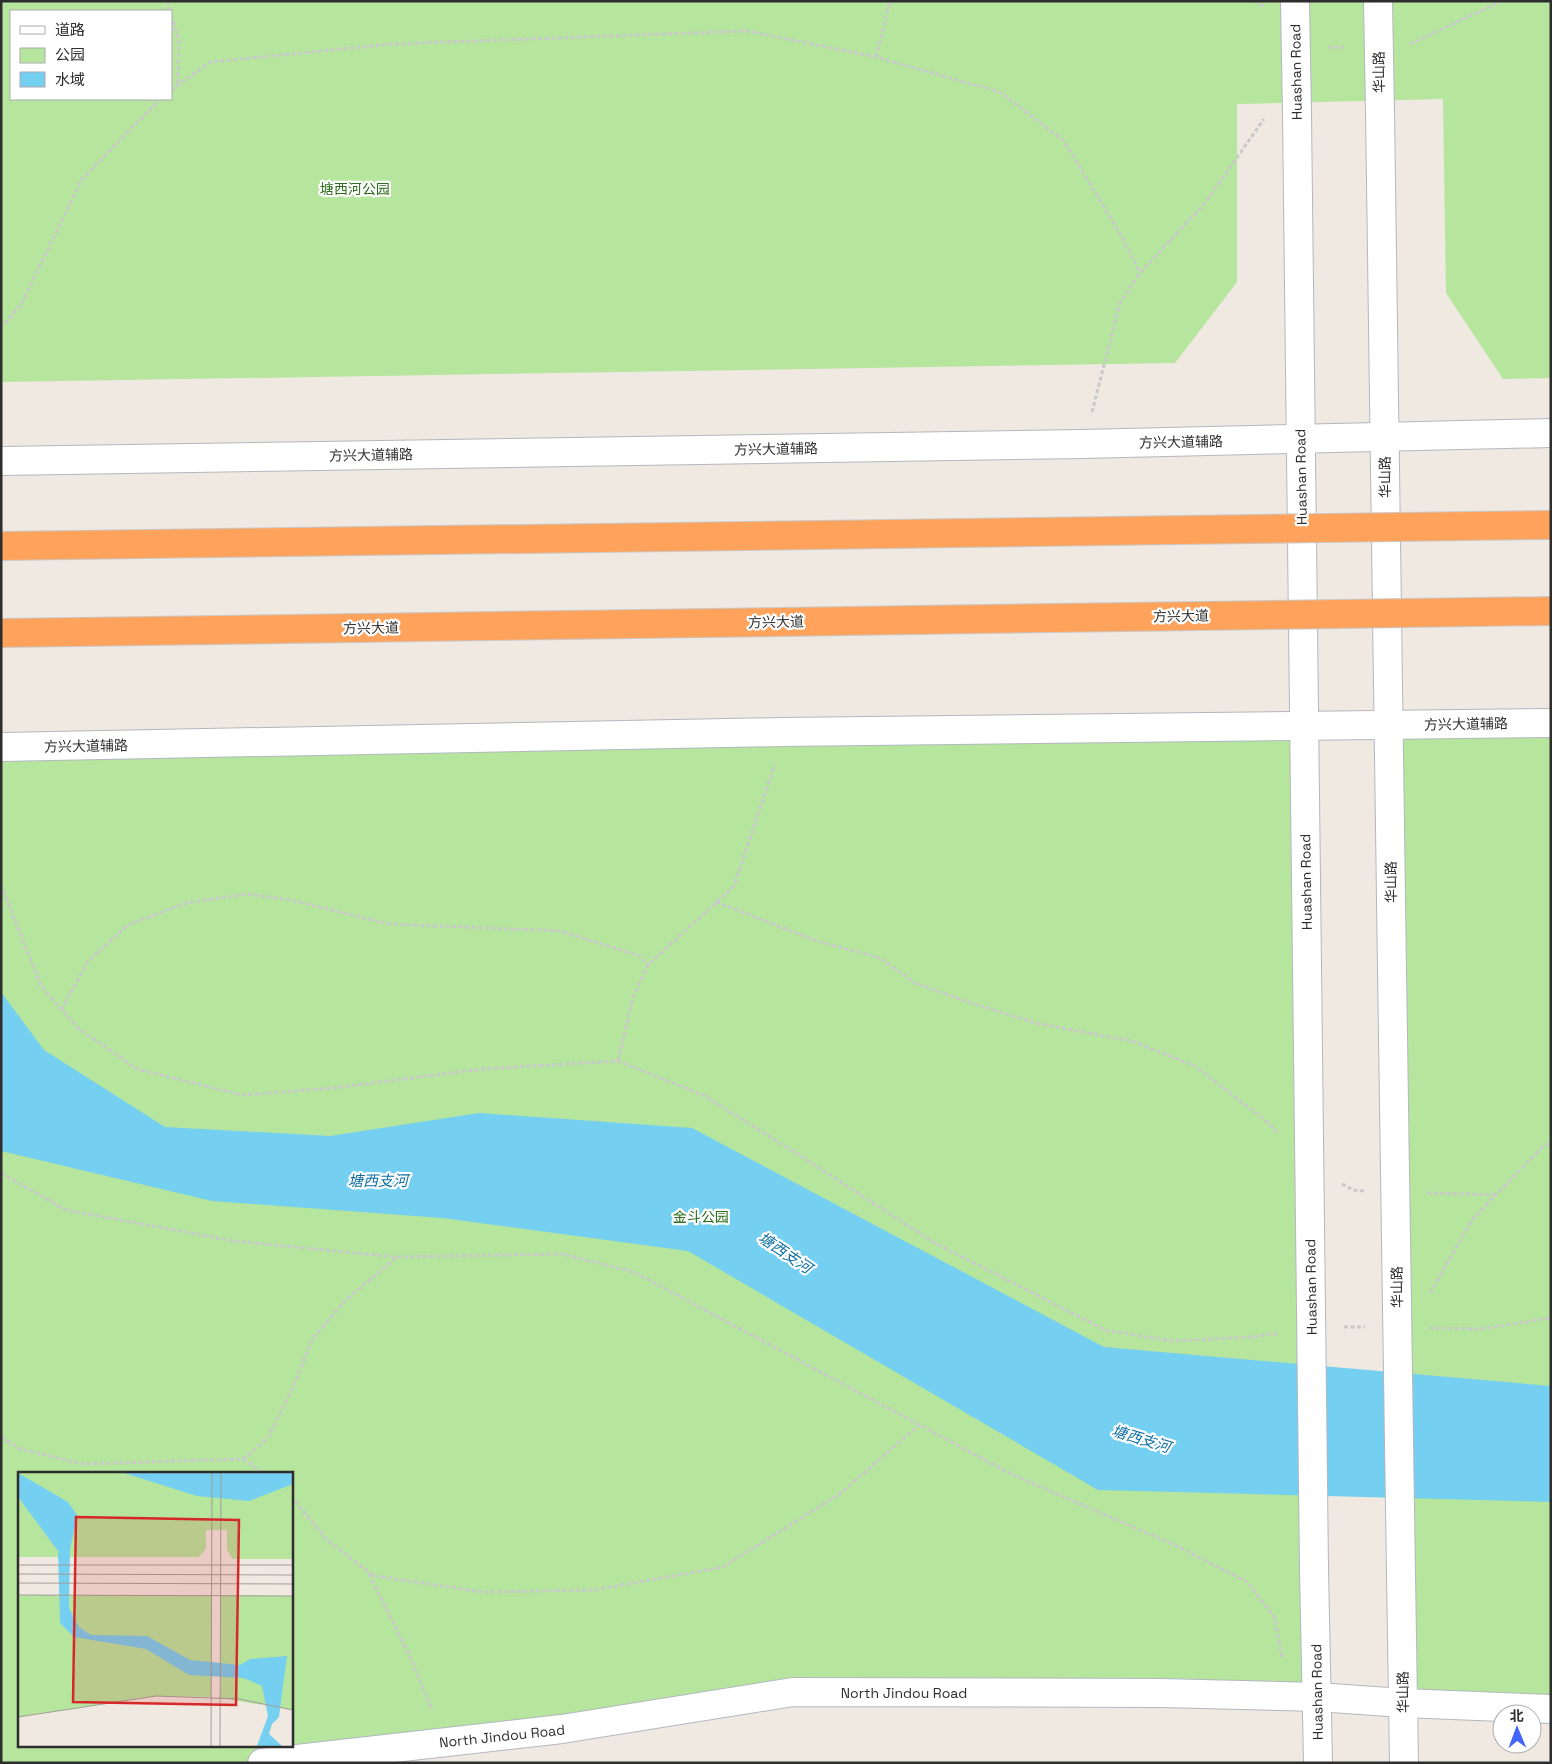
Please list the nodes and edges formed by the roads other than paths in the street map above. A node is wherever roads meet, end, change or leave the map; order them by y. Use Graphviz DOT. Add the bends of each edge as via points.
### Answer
graph roads {
  1 [pos="1294,1"];
  2 [pos="1378,1"];
  3 [pos="1551,433"];
  4 [pos="1384,437"];
  5 [pos="1300,439"];
  6 [pos="10,461"];
  7 [pos="1551,525"];
  8 [pos="1,546"];
  9 [pos="1551,611"];
  10 [pos="1,633"];
  11 [pos="1551,723"];
  12 [pos="1388,725"];
  13 [pos="1304,726"];
  14 [pos="8,747"];
  15 [pos="1317,1697"];
  16 [pos="1403,1703"];
  17 [pos="1551,1708"];
  18 [pos="262,1763"];
  19 [pos="1318,1763"];
  20 [pos="1404,1763"];
  1 -- 5 [label="street, Huashan Road, bridge"];
  2 -- 4 [label="street, 华山路, bridge"];
  3 -- 4 [label="street, 方兴大道辅路"];
  4 -- 5 [label="street, 方兴大道辅路"];
  4 -- 12 [label="street, 华山路"];
  5 -- 6 [label="street, 方兴大道辅路"];
  5 -- 13 [label="street, Huashan Road"];
  7 -- 8 [label="highway, bridge"];
  9 -- 10 [label="highway, 方兴大道, bridge"];
  11 -- 12 [label="street, 方兴大道辅路"];
  12 -- 13 [label="street, 方兴大道辅路"];
  12 -- 16 [label="street, 华山路, bridge"];
  13 -- 14 [label="street, 方兴大道辅路"];
  13 -- 15 [label="street, Huashan Road, bridge"];
  15 -- 16 [label="street, North Jindou Road"];
  15 -- 18 [label="street, North Jindou Road" via="1161,1693 793,1692 562,1730"];
  15 -- 19 [label="street, Huashan Road"];
  16 -- 17 [label="street, North Jindou Road"];
  16 -- 20 [label="street, 华山路"];
}
